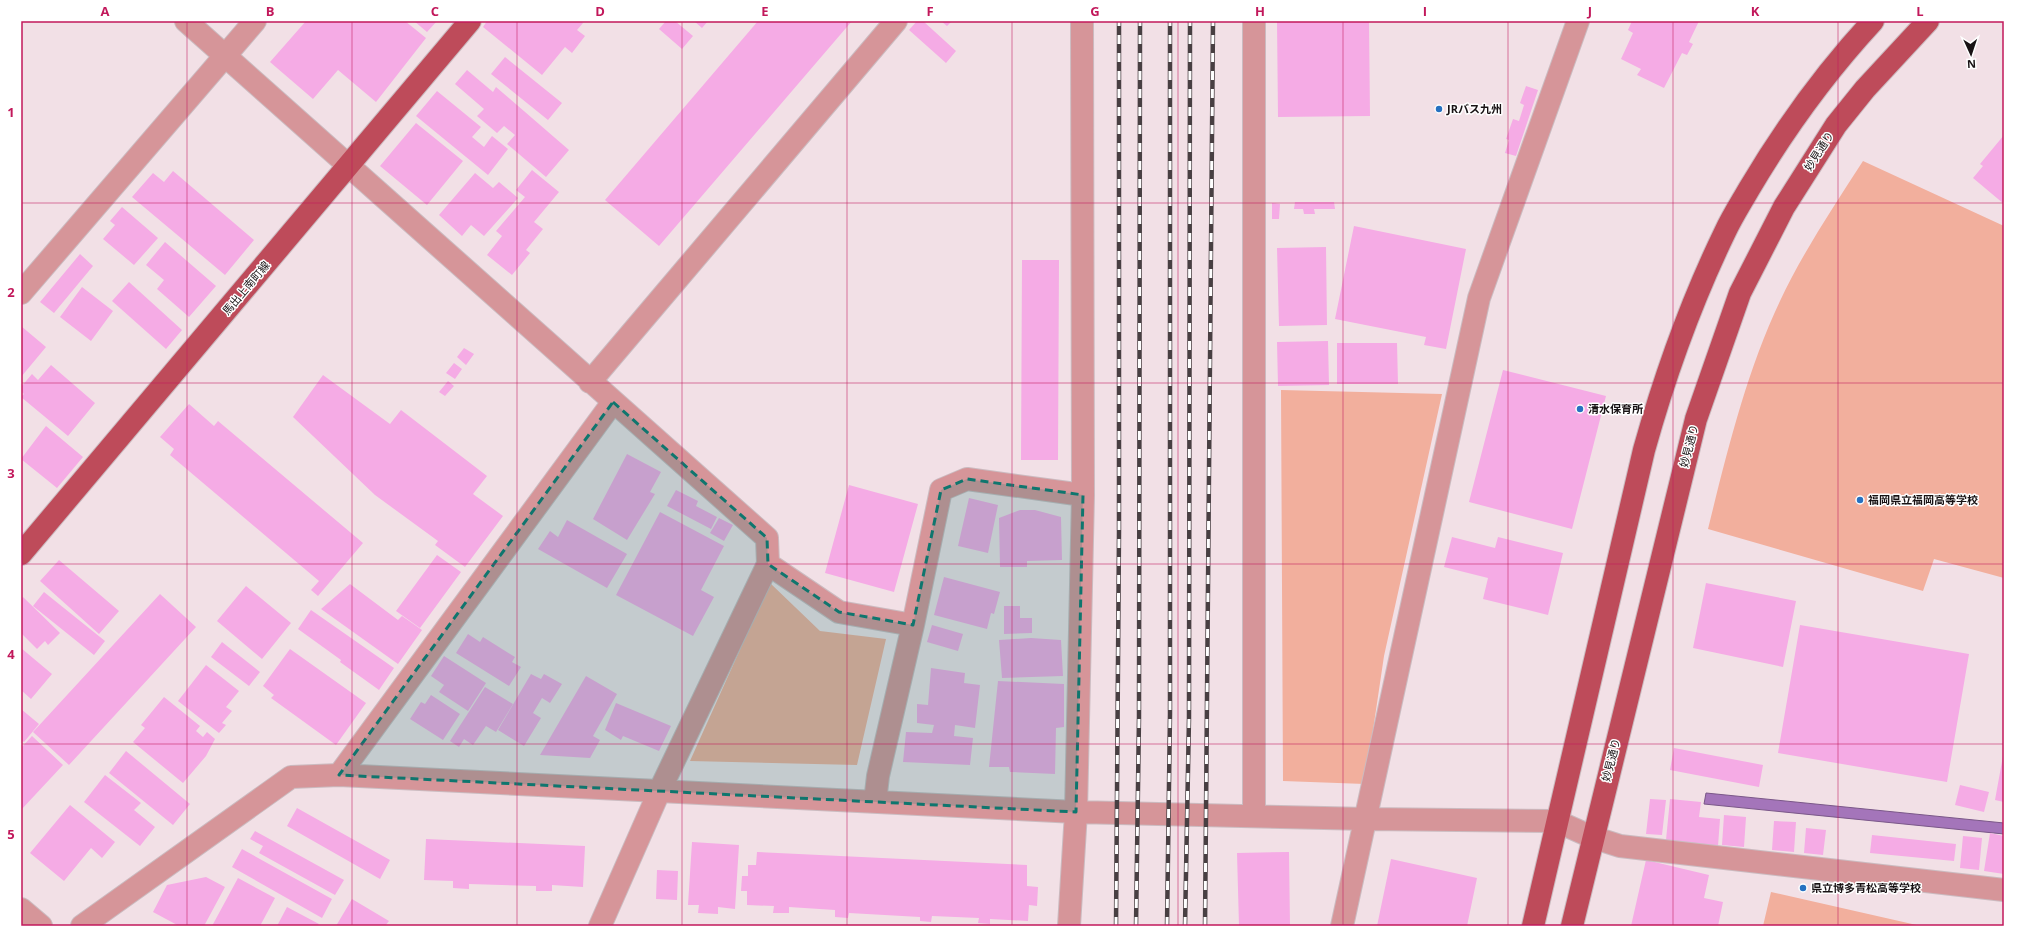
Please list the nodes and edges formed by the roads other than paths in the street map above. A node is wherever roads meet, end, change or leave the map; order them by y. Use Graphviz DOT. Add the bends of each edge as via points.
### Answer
graph roads {
  1 [pos="186,21"];
  2 [pos="255,21"];
  3 [pos="470,21"];
  4 [pos="896,21"];
  5 [pos="1082,21"];
  6 [pos="1254,21"];
  7 [pos="1578,21"];
  8 [pos="1872,21"];
  9 [pos="1928,21"];
  10 [pos="225,56"];
  11 [pos="348,166"];
  12 [pos="21,293"];
  13 [pos="590,382"];
  14 [pos="612,402"];
  15 [pos="1083,495"];
  16 [pos="21,554"];
  17 [pos="768,564"];
  18 [pos="913,625"];
  19 [pos="340,775"];
  20 [pos="659,792"];
  21 [pos="875,802"];
  22 [pos="1076,812"];
  23 [pos="1254,815"];
  24 [pos="1367,819"];
  25 [pos="1556,821"];
  26 [pos="1592,837"];
  27 [pos="2004,890"];
  28 [pos="21,909"];
  29 [pos="41,926"];
  30 [pos="82,926"];
  31 [pos="600,926"];
  32 [pos="1068,926"];
  33 [pos="1342,926"];
  34 [pos="1533,926"];
  35 [pos="1572,926"];
  1 -- 10 [label="street"];
  2 -- 10 [label="street"];
  3 -- 11 [label="main road, 馬出上南町線"];
  4 -- 13 [label="street"];
  5 -- 15 [label="street"];
  6 -- 23 [label="street"];
  7 -- 24 [label="street" via="1479,298"];
  8 -- 25 [label="main road" via="1824,78 1771,152 1726,230 1688,319 1644,450"];
  9 -- 26 [label="main road, 妙見通り" via="1865,89 1836,125 1784,207 1740,293 1694,426"];
  10 -- 11 [label="street"];
  10 -- 12 [label="street"];
  11 -- 13 [label="street"];
  11 -- 16 [label="main road, 馬出上南町線"];
  13 -- 14 [label="street"];
  14 -- 17 [label="street" via="767,538"];
  14 -- 19 [label="street"];
  15 -- 18 [label="street" via="966,479 941,490"];
  15 -- 22 [label="street"];
  17 -- 18 [label="street" via="839,612"];
  17 -- 20 [label="street"];
  18 -- 21 [label="street" via="878,776"];
  19 -- 20 [label="street"];
  19 -- 30 [label="street" via="291,777"];
  20 -- 21 [label="street"];
  20 -- 31 [label="street"];
  21 -- 22 [label="street"];
  22 -- 23 [label="street"];
  22 -- 32 [label="street"];
  23 -- 24 [label="street"];
  24 -- 25 [label="street"];
  24 -- 33 [label="street"];
  25 -- 26 [label="street"];
  25 -- 34 [label="main road"];
  26 -- 27 [label="street" via="1620,846"];
  26 -- 35 [label="main road, 妙見通り"];
  28 -- 29 [label="street"];
}
